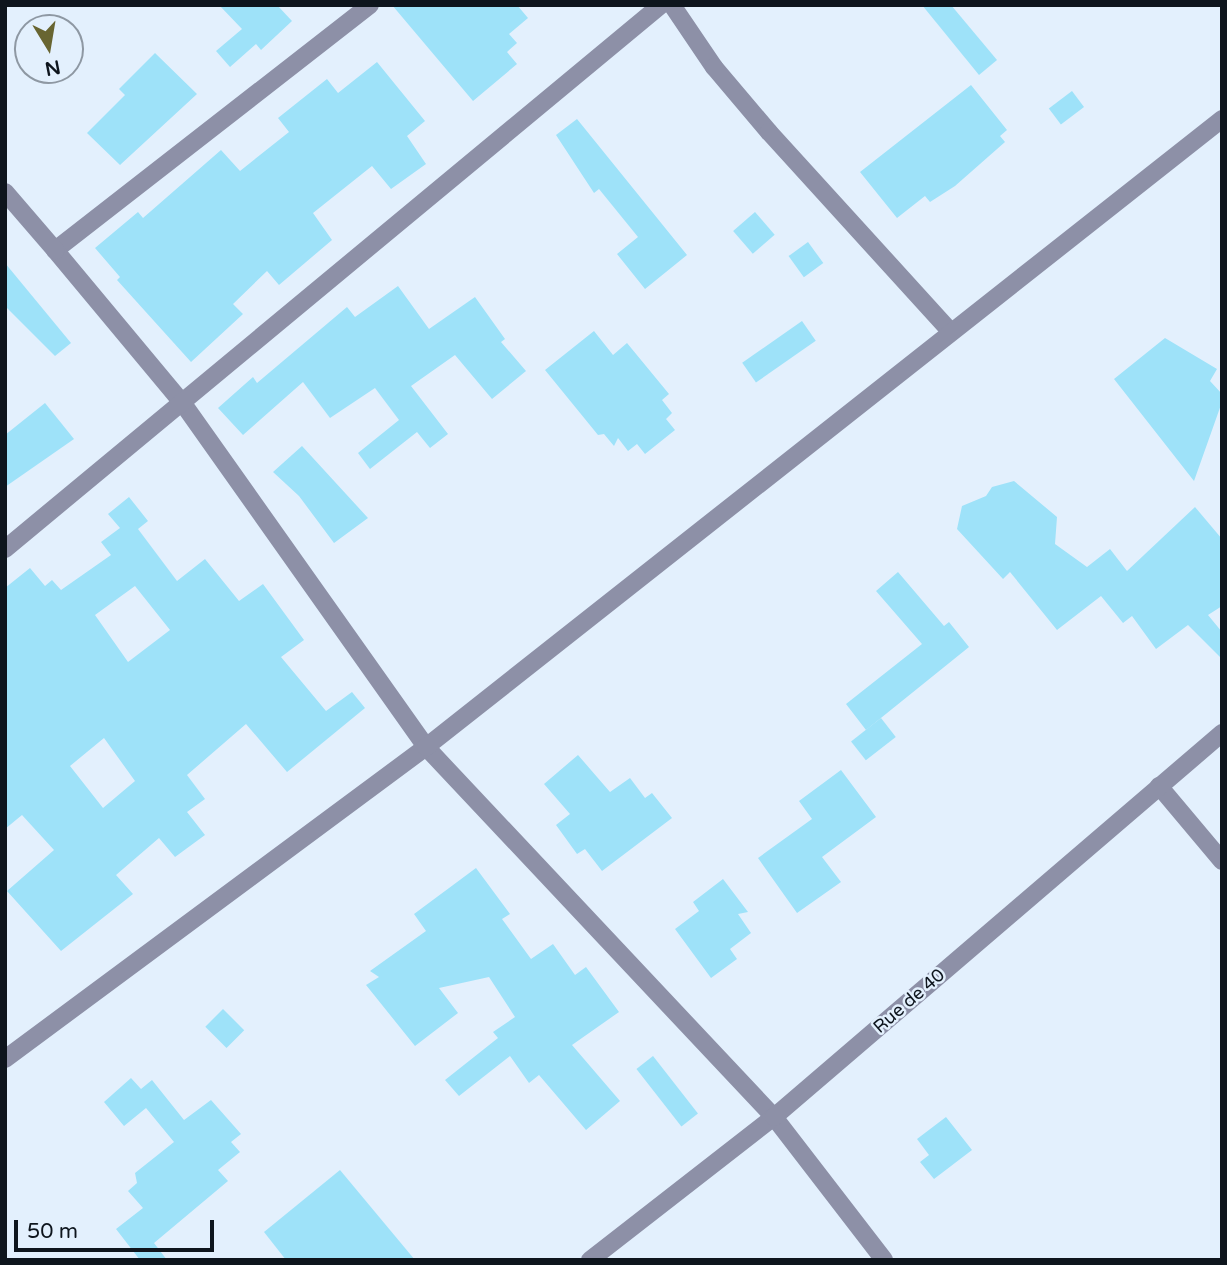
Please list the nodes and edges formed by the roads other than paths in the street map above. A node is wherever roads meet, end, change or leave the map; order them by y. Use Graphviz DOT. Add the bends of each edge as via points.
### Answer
graph roads {
  1 [pos="370,5"];
  2 [pos="661,5"];
  3 [pos="672,5"];
  4 [pos="1222,119"];
  5 [pos="5,192"];
  6 [pos="55,250"];
  7 [pos="951,332"];
  8 [pos="184,405"];
  9 [pos="5,549"];
  10 [pos="1222,733"];
  11 [pos="426,747"];
  12 [pos="1159,786"];
  13 [pos="1222,861"];
  14 [pos="5,1059"];
  15 [pos="774,1118"];
  16 [pos="590,1260"];
  17 [pos="884,1260"];
  1 -- 6 [label="street"];
  2 -- 8 [label="street"];
  3 -- 7 [label="street" via="714,67 769,132"];
  4 -- 7 [label="street"];
  5 -- 6 [label="street"];
  6 -- 8 [label="street"];
  7 -- 11 [label="street"];
  8 -- 9 [label="street"];
  8 -- 11 [label="street"];
  10 -- 12 [label="street, Rue de 40"];
  11 -- 14 [label="street"];
  11 -- 15 [label="street"];
  12 -- 13 [label="street"];
  12 -- 15 [label="street, Rue de 40"];
  15 -- 16 [label="street, Rue de 40"];
  15 -- 17 [label="street"];
}
